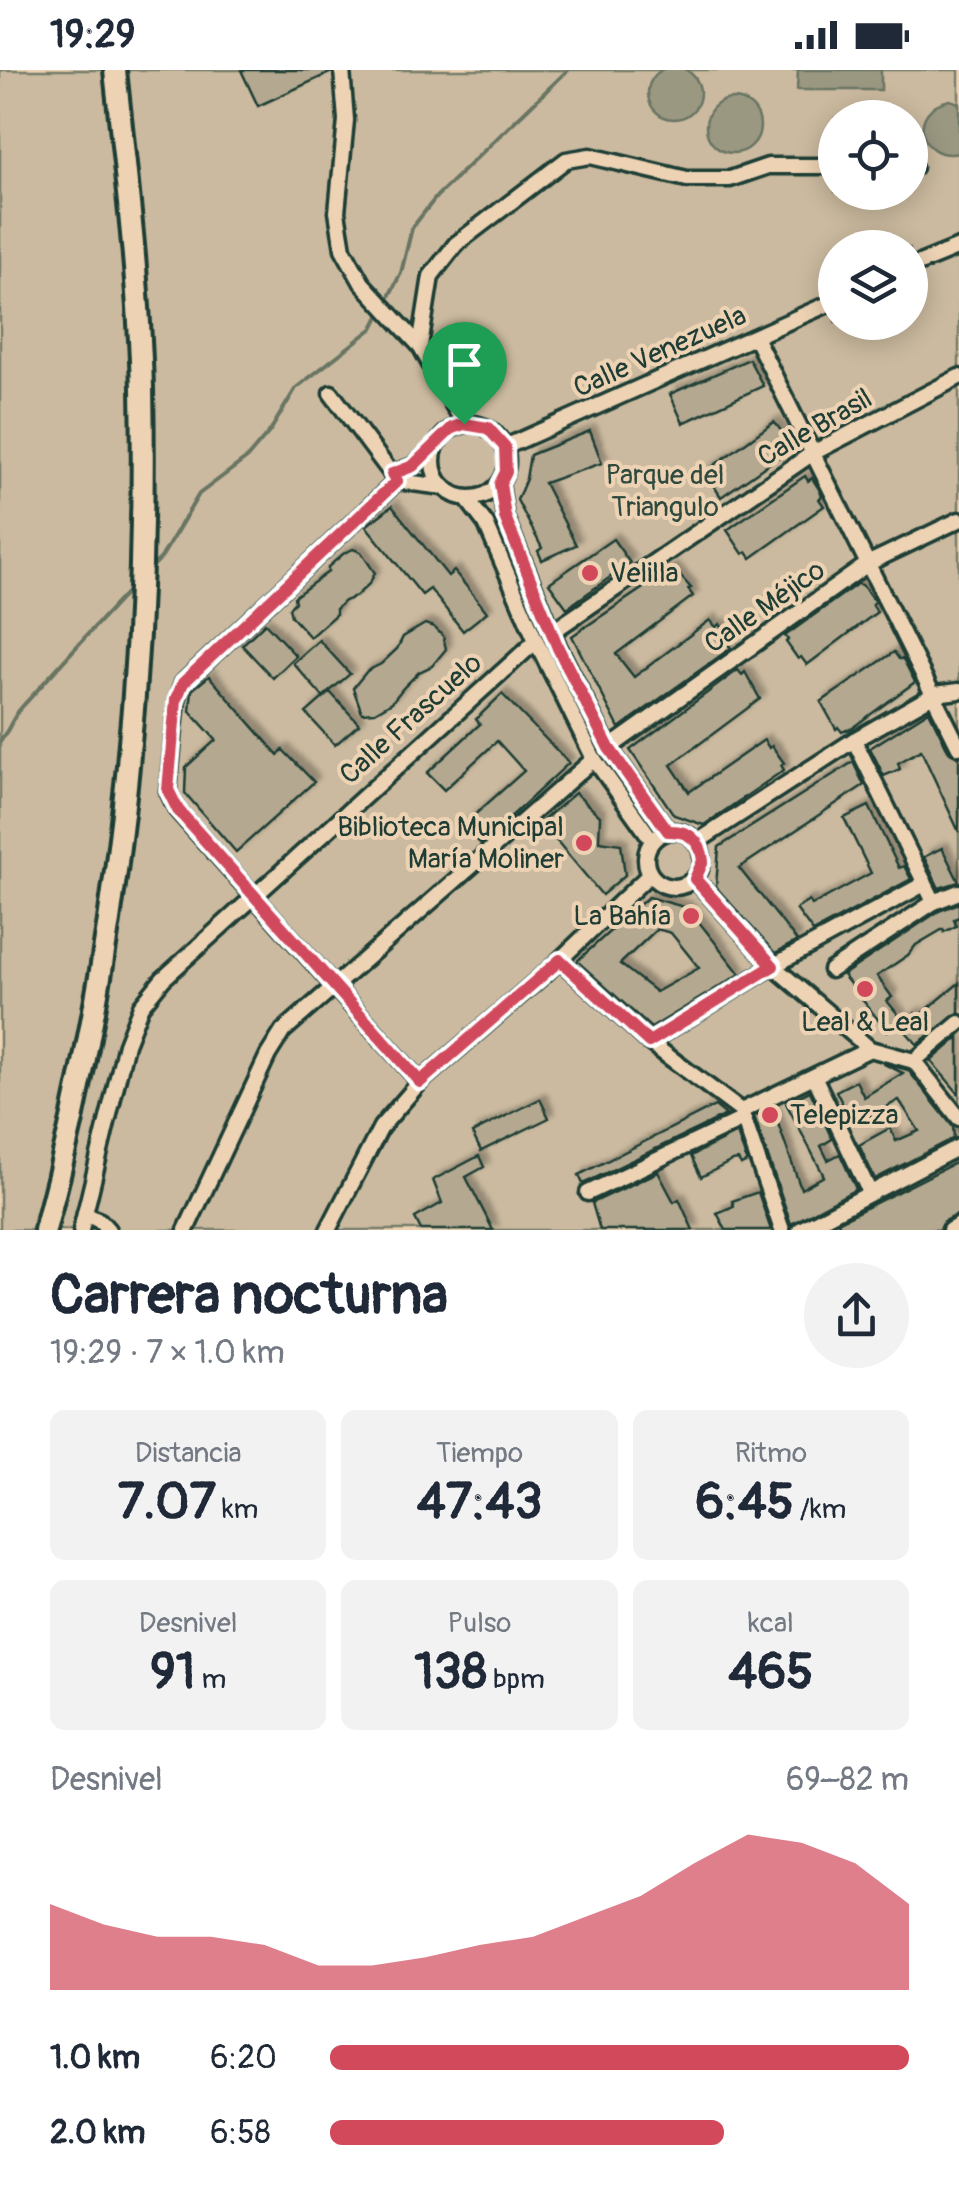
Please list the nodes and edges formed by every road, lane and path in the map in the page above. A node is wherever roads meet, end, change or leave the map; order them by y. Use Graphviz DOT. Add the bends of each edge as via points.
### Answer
graph roads {
  1 [pos="113,70"];
  2 [pos="342,70"];
  3 [pos="818,166"];
  4 [pos="959,246"];
  5 [pos="928,259"];
  6 [pos="818,309"];
  7 [pos="756,338"];
  8 [pos="415,340"];
  9 [pos="959,378"];
  10 [pos="331,393"];
  11 [pos="464,424"];
  12 [pos="436,446"];
  13 [pos="505,447"];
  14 [pos="813,452"];
  15 [pos="394,477"];
  16 [pos="500,484"];
  17 [pos="444,488"];
  18 [pos="466,498"];
  19 [pos="959,520"];
  20 [pos="870,563"];
  21 [pos="552,632"];
  22 [pos="536,641"];
  23 [pos="959,691"];
  24 [pos="935,694"];
  25 [pos="854,740"];
  26 [pos="959,747"];
  27 [pos="609,748"];
  28 [pos="594,759"];
  29 [pos="668,831"];
  30 [pos="652,840"];
  31 [pos="697,842"];
  32 [pos="650,874"];
  33 [pos="695,879"];
  34 [pos="924,884"];
  35 [pos="959,892"];
  36 [pos="255,895"];
  37 [pos="934,902"];
  38 [pos="560,960"];
  39 [pos="773,966"];
  40 [pos="831,970"];
  41 [pos="336,986"];
  42 [pos="959,1022"];
  43 [pos="649,1042"];
  44 [pos="870,1048"];
  45 [pos="914,1061"];
  46 [pos="815,1078"];
  47 [pos="420,1082"];
  48 [pos="742,1115"];
  49 [pos="959,1118"];
  50 [pos="959,1147"];
  51 [pos="588,1193"];
  52 [pos="870,1193"];
  53 [pos="86,1214"];
  54 [pos="829,1214"];
  55 [pos="959,1225"];
  56 [pos="45,1230"];
  57 [pos="81,1230"];
  58 [pos="108,1230"];
  59 [pos="186,1230"];
  60 [pos="328,1230"];
  61 [pos="782,1230"];
  62 [pos="800,1230"];
  63 [pos="836,1230"];
  64 [pos="950,1230"];
  1 -- 56 [label="main road" via="142,386 138,618 102,971"];
  2 -- 8 [label="street" via="346,120 337,212 343,249 362,283"];
  3 -- 8 [label="street" via="687,179 590,156 566,160 456,244 430,276"];
  4 -- 5 [label="street"];
  6 -- 7 [label="street, Calle Venezuela"];
  7 -- 13 [label="street, Calle Venezuela"];
  7 -- 14 [label="street"];
  8 -- 11 [label="street"];
  9 -- 14 [label="street, Calle Brasil"];
  10 -- 15 [label="street"];
  11 -- 12 [label="street"];
  11 -- 13 [label="street" via="488,428"];
  12 -- 15 [label="street"];
  12 -- 17 [label="street" via="434,469"];
  13 -- 16 [label="street"];
  14 -- 20 [label="street"];
  14 -- 21 [label="street, Calle Brasil"];
  15 -- 17 [label="street"];
  15 -- 36 [label="street" via="183,683 176,700 168,790 178,810"];
  16 -- 18 [label="street"];
  16 -- 21 [label="street" via="505,517"];
  17 -- 18 [label="street"];
  18 -- 22 [label="street" via="486,524"];
  19 -- 20 [label="street, Calle Méjico"];
  20 -- 24 [label="street"];
  20 -- 27 [label="street, Calle Méjico"];
  21 -- 27 [label="street"];
  22 -- 28 [label="street"];
  22 -- 36 [label="street, Calle Frascuelo"];
  23 -- 24 [label="street"];
  24 -- 25 [label="street"];
  24 -- 26 [label="street"];
  25 -- 31 [label="street"];
  25 -- 34 [label="street"];
  27 -- 29 [label="street"];
  28 -- 30 [label="street"];
  28 -- 41 [label="street"];
  29 -- 30 [label="street"];
  29 -- 31 [label="street"];
  30 -- 32 [label="street"];
  31 -- 33 [label="street" via="703,861"];
  32 -- 33 [label="street" via="671,888"];
  32 -- 38 [label="street"];
  33 -- 39 [label="street"];
  34 -- 37 [label="street"];
  34 -- 39 [label="street"];
  35 -- 37 [label="street"];
  36 -- 41 [label="street"];
  36 -- 53 [label="street, Calle Frascuelo" via="141,1006"];
  37 -- 40 [label="street"];
  38 -- 43 [label="street"];
  38 -- 47 [label="street"];
  39 -- 43 [label="street"];
  39 -- 44 [label="street"];
  41 -- 47 [label="street"];
  41 -- 59 [label="street" via="268,1054"];
  42 -- 45 [label="street"];
  43 -- 48 [label="street"];
  44 -- 45 [label="street"];
  44 -- 46 [label="street"];
  45 -- 49 [label="street"];
  46 -- 48 [label="street"];
  46 -- 52 [label="street"];
  47 -- 60 [label="street" via="382,1127"];
  48 -- 51 [label="street"];
  48 -- 61 [label="street"];
  50 -- 52 [label="street"];
  52 -- 54 [label="street"];
  53 -- 57 [label="street, Calle Frascuelo"];
  53 -- 58 [label="street"];
  54 -- 62 [label="street"];
  54 -- 63 [label="street"];
  55 -- 64 [label="street"];
}
